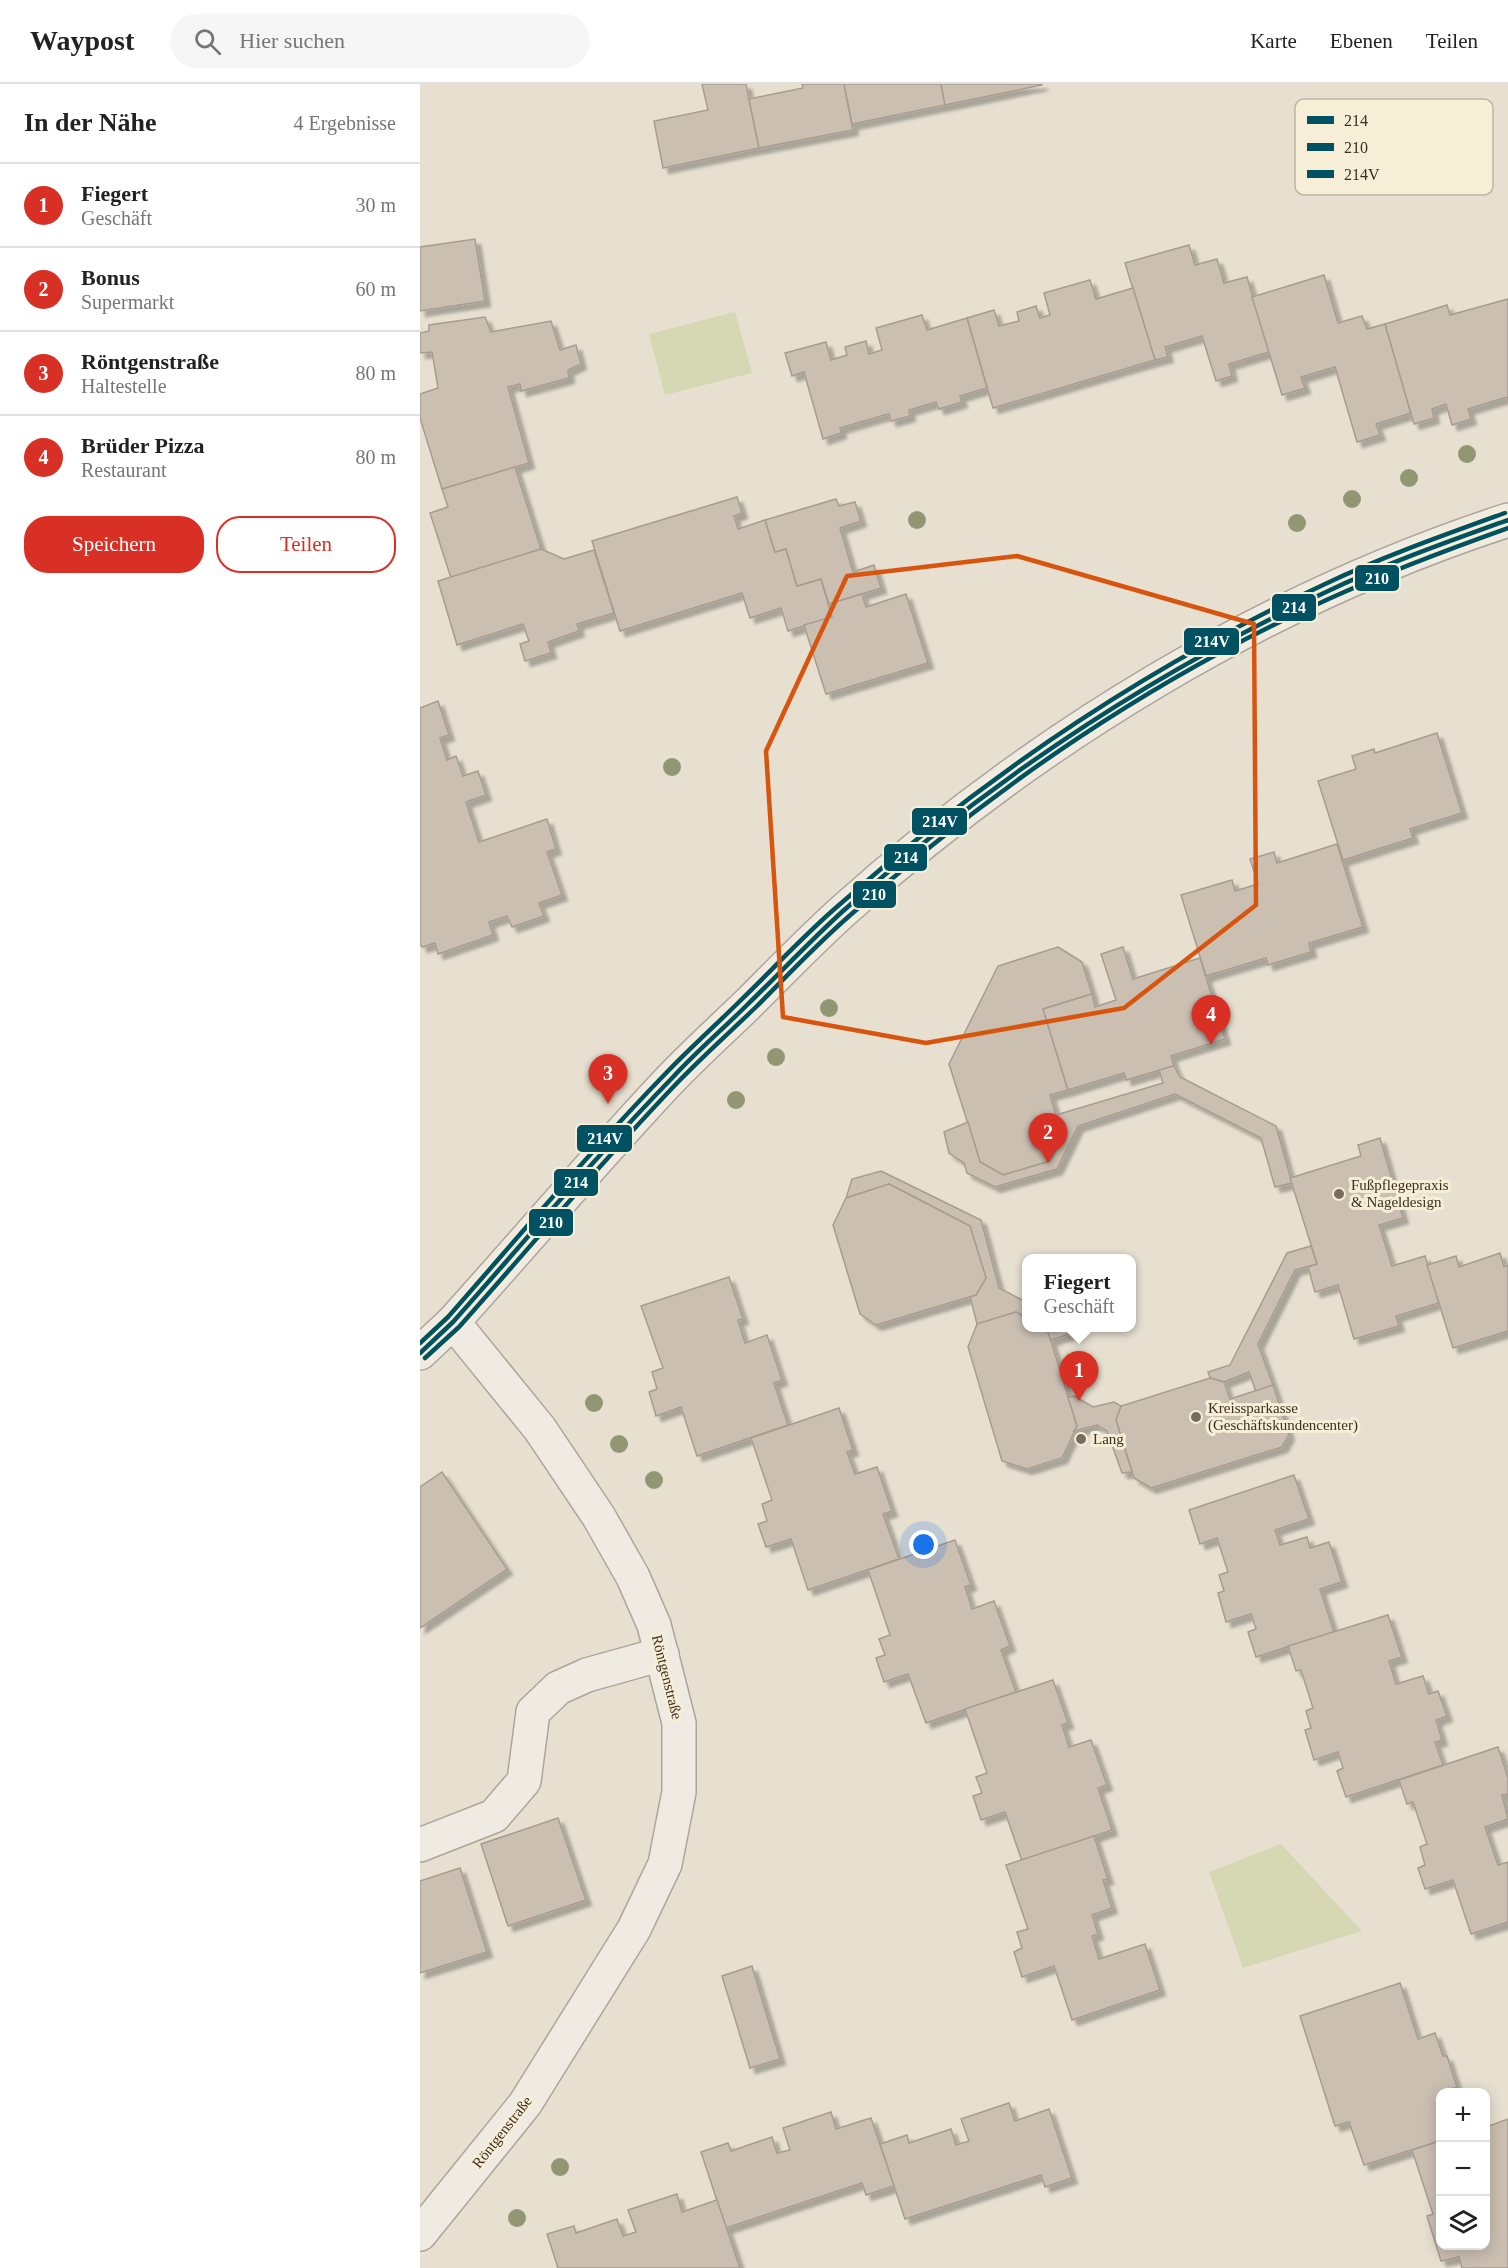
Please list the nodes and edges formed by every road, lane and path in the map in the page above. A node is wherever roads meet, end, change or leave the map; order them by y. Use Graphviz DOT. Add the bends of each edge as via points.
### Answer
graph roads {
  1 [pos="1508,520"];
  2 [pos="453,1322"];
  3 [pos="420,1353"];
  4 [pos="662,1654"];
  5 [pos="420,1845"];
  6 [pos="420,2235"];
  1 -- 2 [label="street" via="1381,567 1197,657 1109,710 987,794 846,909 666,1084"];
  2 -- 3 [label="street"];
  2 -- 4 [label="street, Röntgenstraße" via="540,1429 598,1517 633,1576"];
  4 -- 5 [label="street" via="587,1675 558,1688 533,1712 524,1781 494,1816"];
  4 -- 6 [label="street, Röntgenstraße" via="679,1723 679,1792 665,1864 634,1929 525,2104"];
}
